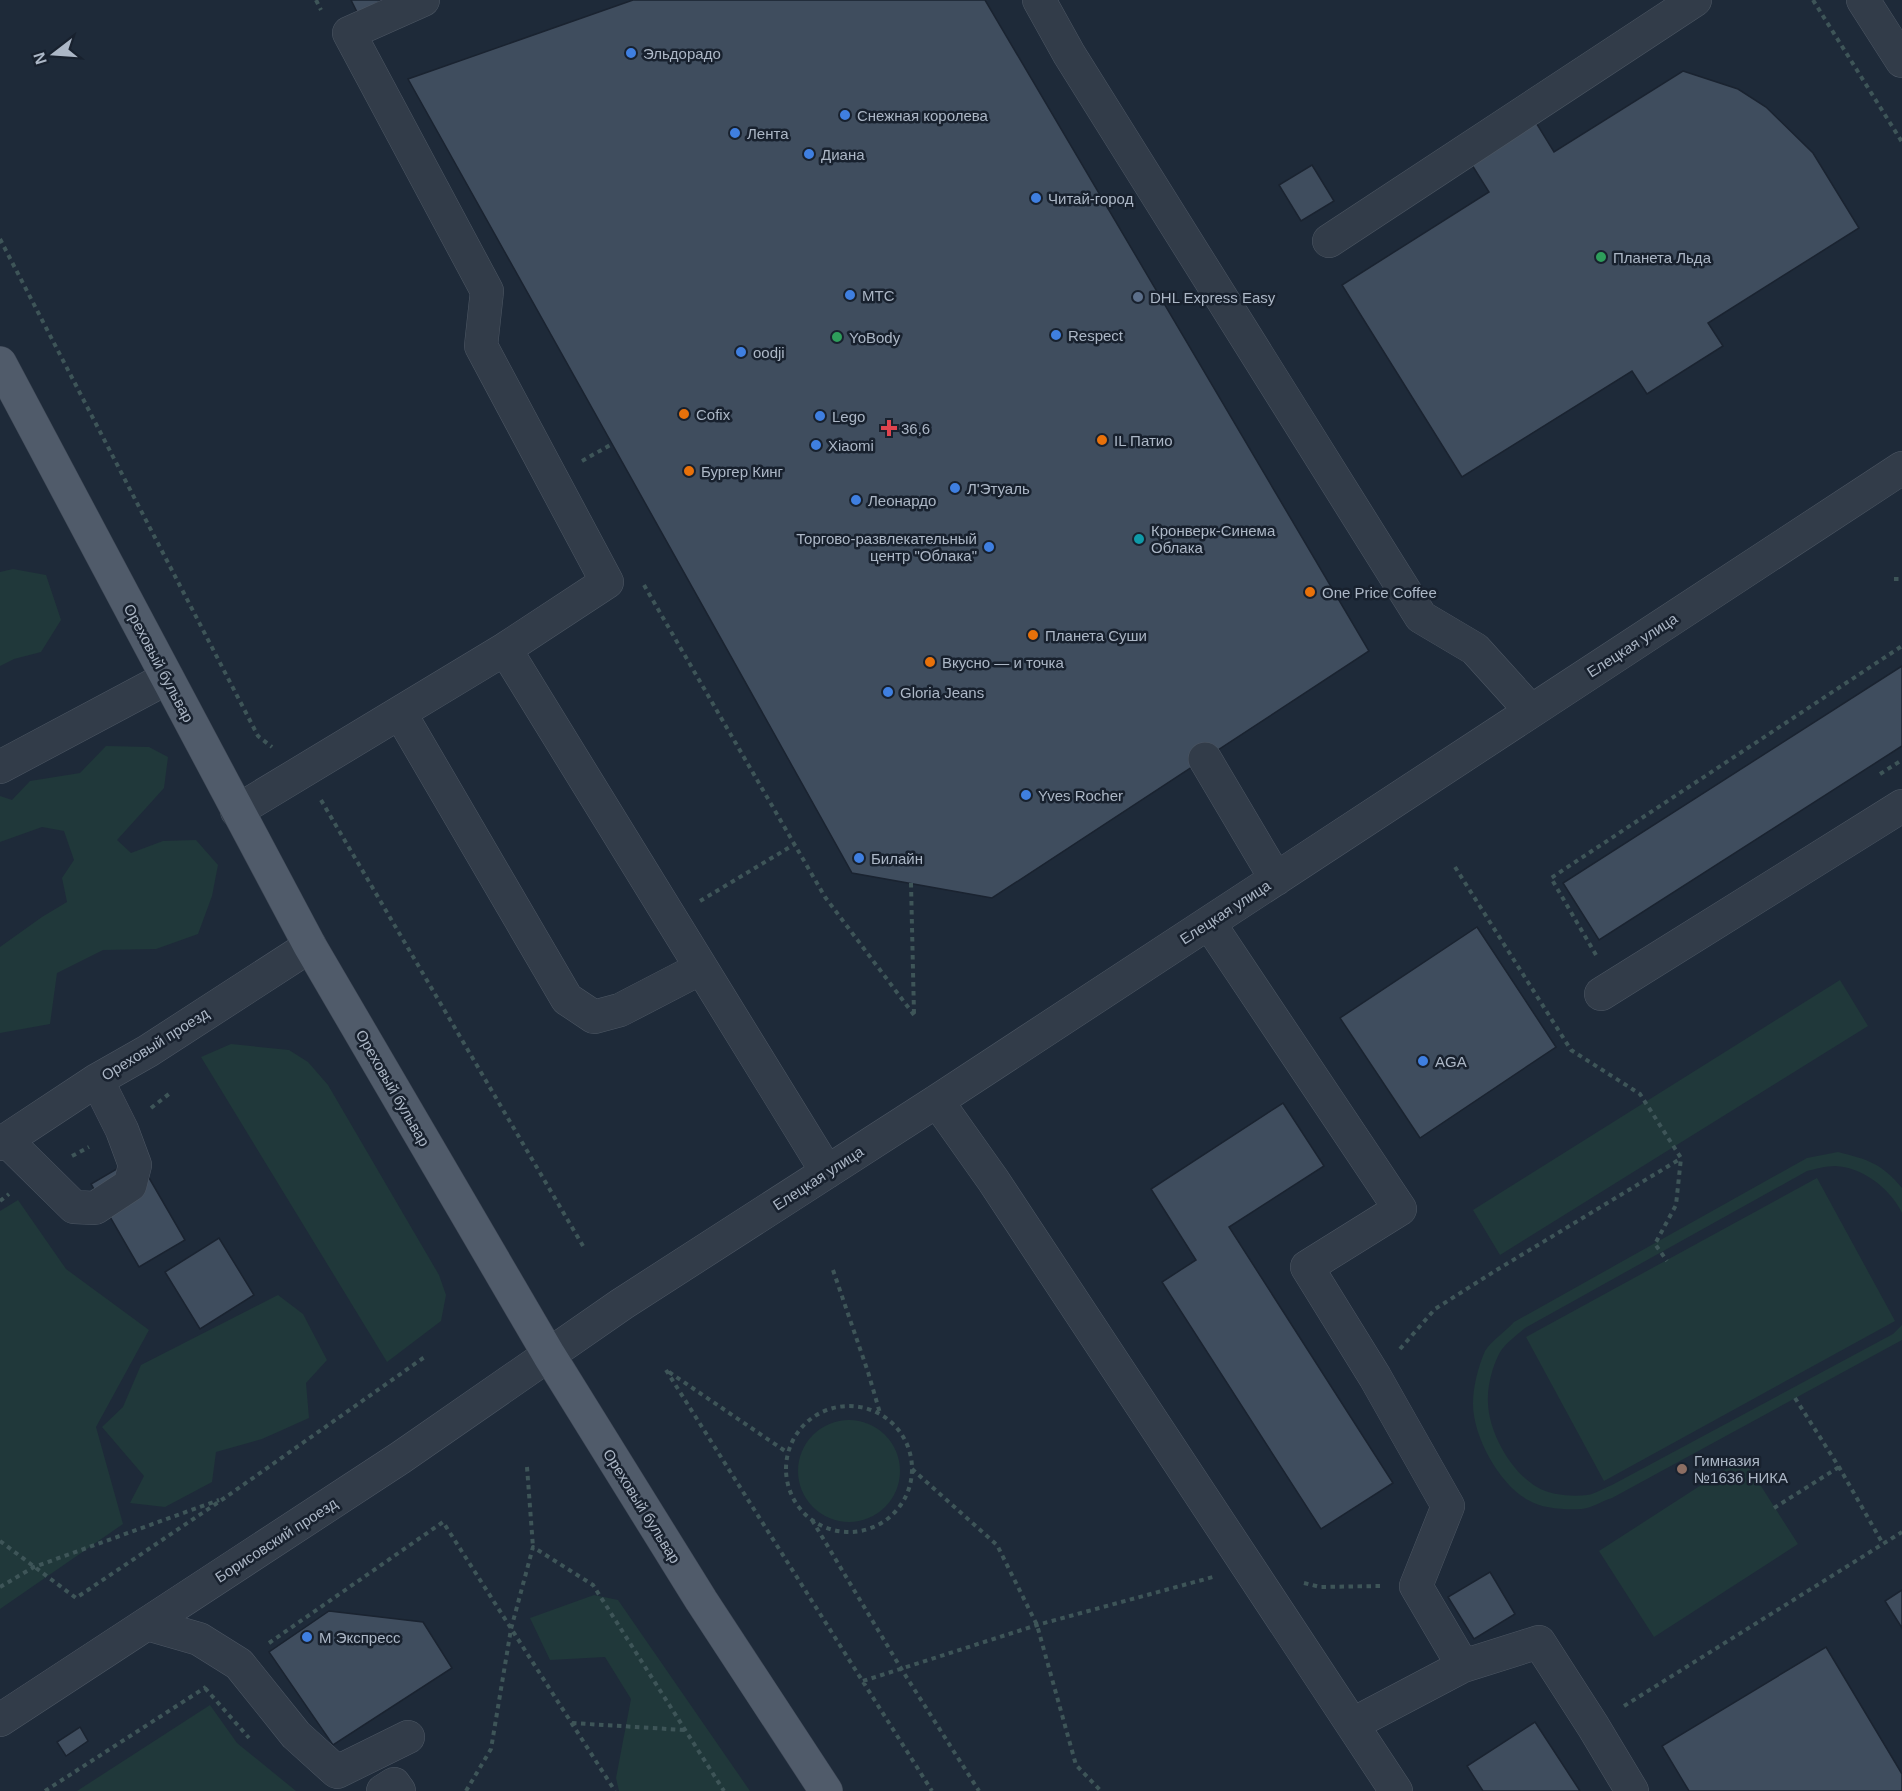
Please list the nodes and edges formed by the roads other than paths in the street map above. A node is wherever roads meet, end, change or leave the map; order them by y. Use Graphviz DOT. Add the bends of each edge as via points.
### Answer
graph roads {
  1 [pos="423,0"];
  2 [pos="1039,0"];
  3 [pos="1695,0"];
  4 [pos="1863,0"];
  5 [pos="1902,61"];
  6 [pos="1329,241"];
  7 [pos="0,363"];
  8 [pos="1902,468"];
  9 [pos="505,649"];
  10 [pos="167,678"];
  11 [pos="1531,711"];
  12 [pos="400,713"];
  13 [pos="1205,759"];
  14 [pos="0,767"];
  15 [pos="1902,806"];
  16 [pos="237,811"];
  17 [pos="1276,879"];
  18 [pos="1209,923"];
  19 [pos="310,946"];
  20 [pos="701,968"];
  21 [pos="1601,994"];
  22 [pos="97,1080"];
  23 [pos="938,1101"];
  24 [pos="3,1142"];
  25 [pos="827,1172"];
  26 [pos="549,1355"];
  27 [pos="147,1624"];
  28 [pos="1463,1666"];
  29 [pos="0,1720"];
  30 [pos="1353,1724"];
  31 [pos="408,1737"];
  32 [pos="383,1791"];
  33 [pos="399,1791"];
  34 [pos="826,1791"];
  35 [pos="1396,1791"];
  36 [pos="1632,1791"];
  1 -- 9 [label="street" via="350,33 487,291 481,346 607,582"];
  2 -- 11 [label="street" via="1421,617 1475,649"];
  3 -- 6 [label="street"];
  4 -- 5 [label="street"];
  7 -- 10 [label="main road, Ореховый бульвар"];
  8 -- 11 [label="street, Елецкая улица"];
  9 -- 12 [label="street"];
  9 -- 20 [label="street"];
  10 -- 14 [label="street"];
  10 -- 16 [label="main road, Ореховый бульвар"];
  11 -- 17 [label="street, Елецкая улица"];
  12 -- 16 [label="street"];
  12 -- 20 [label="street" via="567,999 594,1017 620,1010"];
  13 -- 17 [label="street"];
  15 -- 21 [label="street"];
  16 -- 19 [label="main road, Ореховый бульвар"];
  17 -- 18 [label="street, Елецкая улица"];
  18 -- 23 [label="street, Елецкая улица"];
  18 -- 28 [label="street" via="1400,1209 1307,1267 1448,1506 1416,1586"];
  19 -- 22 [label="street, Ореховый проезд"];
  19 -- 26 [label="main road, Ореховый бульвар"];
  20 -- 25 [label="street"];
  22 -- 24 [label="street, Ореховый проезд"];
  22 -- 24 [label="street" via="135,1165 130,1185 95,1208 74,1207"];
  23 -- 25 [label="street, Елецкая улица"];
  23 -- 30 [label="street"];
  25 -- 26 [label="street, Елецкая улица"];
  26 -- 27 [label="street, Борисовский проезд"];
  26 -- 34 [label="main road, Ореховый бульвар" via="701,1600"];
  27 -- 29 [label="street, Борисовский проезд"];
  27 -- 31 [label="street" via="199,1638 239,1664 296,1735 337,1772"];
  28 -- 30 [label="street"];
  28 -- 36 [label="street" via="1539,1642"];
  30 -- 35 [label="street"];
  32 -- 33 [label="street" via="394,1784"];
}
